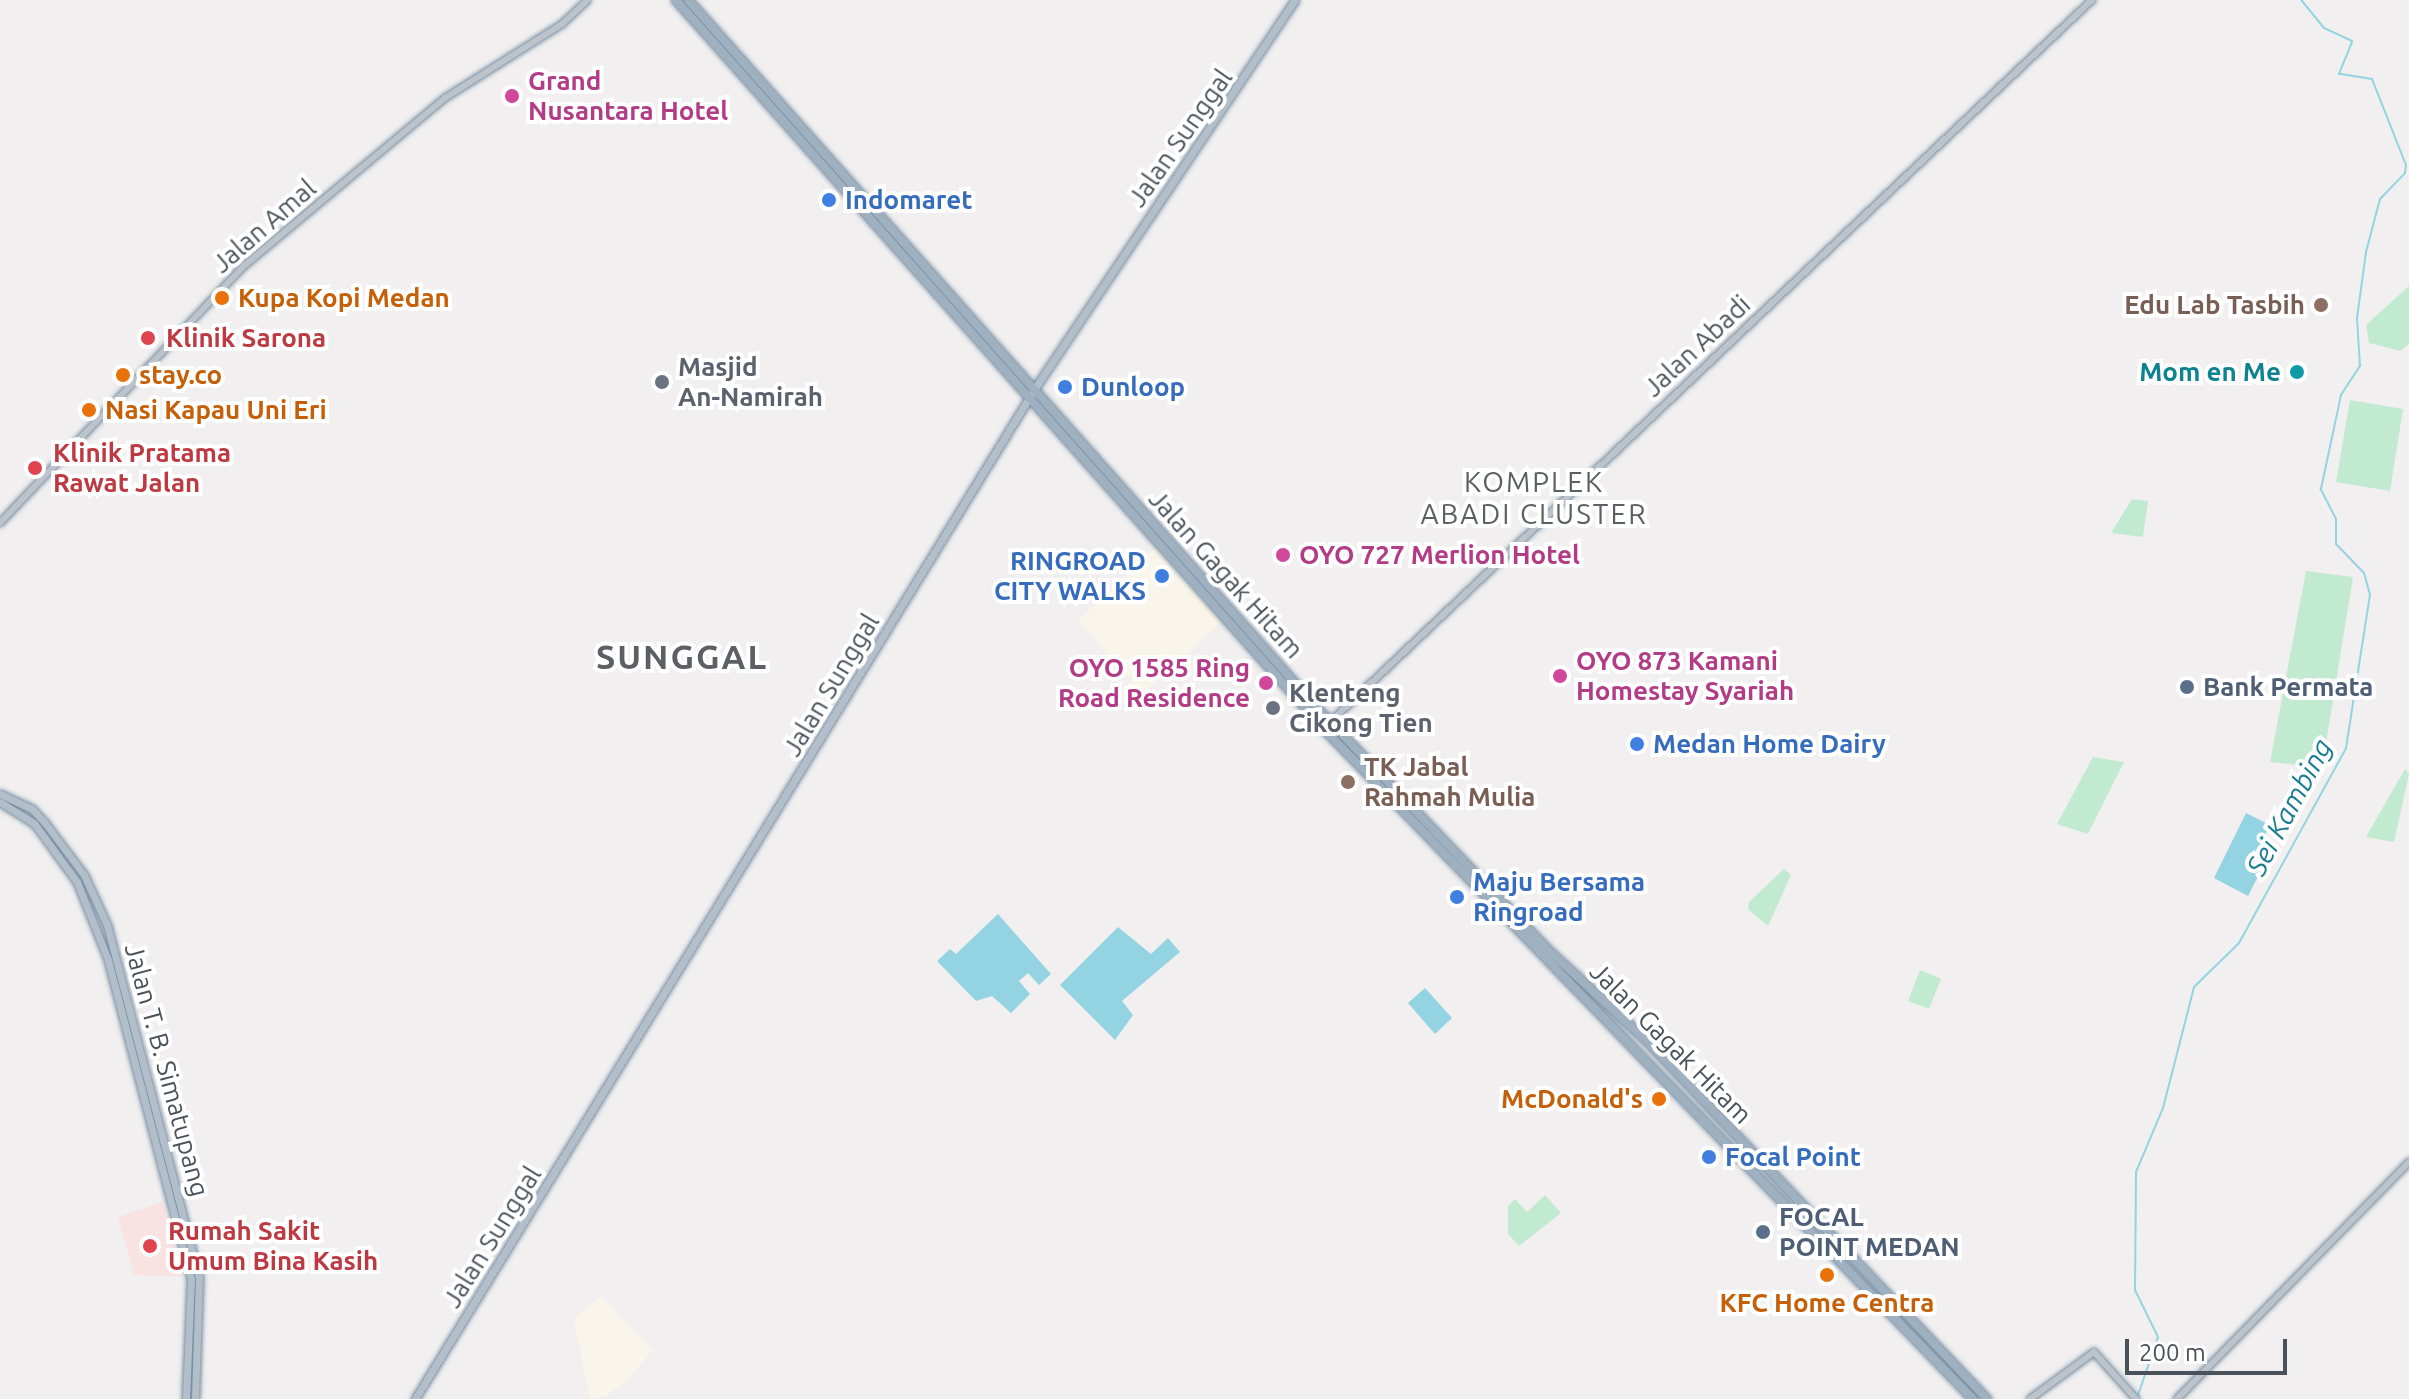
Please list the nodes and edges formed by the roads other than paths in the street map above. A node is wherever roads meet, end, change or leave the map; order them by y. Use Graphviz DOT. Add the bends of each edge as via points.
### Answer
graph roads {
  1 [pos="588,0"];
  2 [pos="676,0"];
  3 [pos="688,0"];
  4 [pos="1295,0"];
  5 [pos="2092,0"];
  6 [pos="795,119"];
  7 [pos="788,126"];
  8 [pos="1033,392"];
  9 [pos="0,523"];
  10 [pos="1266,654"];
  11 [pos="1330,722"];
  12 [pos="0,794"];
  13 [pos="0,802"];
  14 [pos="2409,1162"];
  15 [pos="1861,1278"];
  16 [pos="198,1336"];
  17 [pos="187,1337"];
  18 [pos="2135,1398"];
  19 [pos="186,1399"];
  20 [pos="195,1399"];
  21 [pos="415,1399"];
  22 [pos="1973,1399"];
  23 [pos="1987,1399"];
  24 [pos="2030,1399"];
  25 [pos="2177,1399"];
  1 -- 9 [label="street, Jalan Amal" via="562,24 514,49 420,118 244,266"];
  2 -- 7 [label="highway, Jalan Gagak Hitam"];
  3 -- 6 [label="highway, Jalan Gagak Hitam"];
  4 -- 8 [label="main road, Jalan Sunggal"];
  5 -- 11 [label="street, Jalan Abadi"];
  6 -- 7 [label="highway"];
  6 -- 8 [label="highway, Jalan Gagak Hitam"];
  7 -- 8 [label="highway, Jalan Gagak Hitam"];
  8 -- 10 [label="highway, Jalan Gagak Hitam"];
  8 -- 21 [label="main road, Jalan Sunggal"];
  10 -- 11 [label="highway, Jalan Gagak Hitam"];
  10 -- 15 [label="highway, Jalan Gagak Hitam" via="1448,862"];
  11 -- 15 [label="highway, Jalan Gagak Hitam" via="1547,949 1647,1041"];
  12 -- 16 [label="main road, Jalan T. B. Simatupang" via="32,809 45,823 84,875 107,925 199,1277"];
  13 -- 17 [label="main road, Jalan T. B. Simatupang" via="21,812 77,882 103,948 191,1279"];
  14 -- 25 [label="street"];
  15 -- 22 [label="highway, Jalan Gagak Hitam"];
  15 -- 23 [label="highway, Jalan Gagak Hitam"];
  16 -- 17 [label="main road"];
  16 -- 20 [label="main road, Jalan T. B. Simatupang"];
  17 -- 19 [label="main road, Jalan T. B. Simatupang"];
  18 -- 24 [label="street" via="2094,1352"];
}
